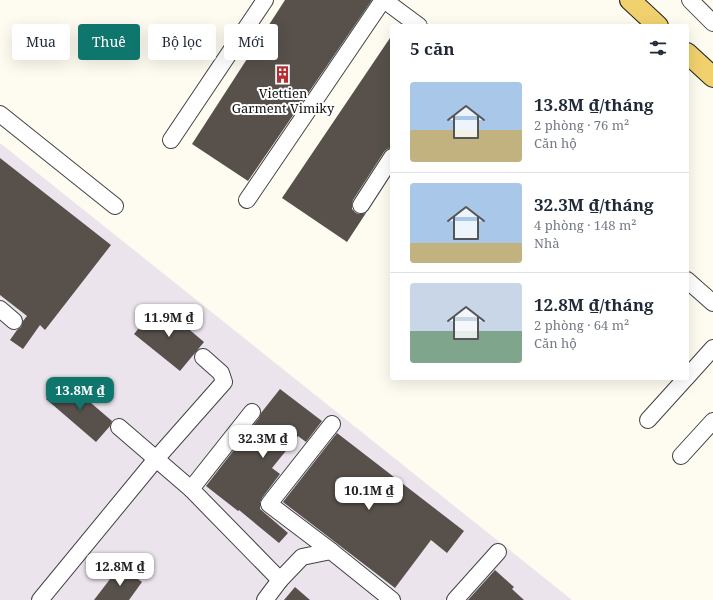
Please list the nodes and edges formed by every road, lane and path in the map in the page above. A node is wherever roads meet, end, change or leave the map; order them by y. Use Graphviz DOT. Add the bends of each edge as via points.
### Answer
graph roads {
  1 [pos="265,0"];
  2 [pos="383,0"];
  3 [pos="630,0"];
  4 [pos="690,0"];
  5 [pos="713,23"];
  6 [pos="416,24"];
  7 [pos="656,24"];
  8 [pos="689,55"];
  9 [pos="713,77"];
  10 [pos="0,114"];
  11 [pos="170,140"];
  12 [pos="390,160"];
  13 [pos="247,200"];
  14 [pos="361,205"];
  15 [pos="115,206"];
  16 [pos="689,282"];
  17 [pos="712,299"];
  18 [pos="0,310"];
  19 [pos="14,321"];
  20 [pos="713,348"];
  21 [pos="203,357"];
  22 [pos="689,374"];
  23 [pos="683,380"];
  24 [pos="252,412"];
  25 [pos="648,420"];
  26 [pos="713,421"];
  27 [pos="332,424"];
  28 [pos="119,427"];
  29 [pos="681,456"];
  30 [pos="156,459"];
  31 [pos="191,489"];
  32 [pos="331,551"];
  33 [pos="498,552"];
  34 [pos="280,580"];
  35 [pos="40,600"];
  36 [pos="265,600"];
  37 [pos="392,600"];
  38 [pos="455,600"];
  1 -- 11 [label="street"];
  2 -- 6 [label="street"];
  2 -- 13 [label="street"];
  3 -- 7 [label="main road"];
  4 -- 5 [label="street"];
  8 -- 9 [label="main road"];
  10 -- 15 [label="street"];
  12 -- 14 [label="street"];
  16 -- 17 [label="street"];
  18 -- 19 [label="street"];
  20 -- 22 [label="street"];
  21 -- 30 [label="street" via="221,373 224,382"];
  23 -- 25 [label="street"];
  24 -- 31 [label="street"];
  26 -- 29 [label="street"];
  27 -- 32 [label="street" via="270,504"];
  28 -- 30 [label="street"];
  30 -- 31 [label="street"];
  30 -- 35 [label="street"];
  31 -- 34 [label="street"];
  32 -- 34 [label="street" via="302,557"];
  32 -- 37 [label="street"];
  33 -- 38 [label="street"];
  34 -- 36 [label="street"];
}
